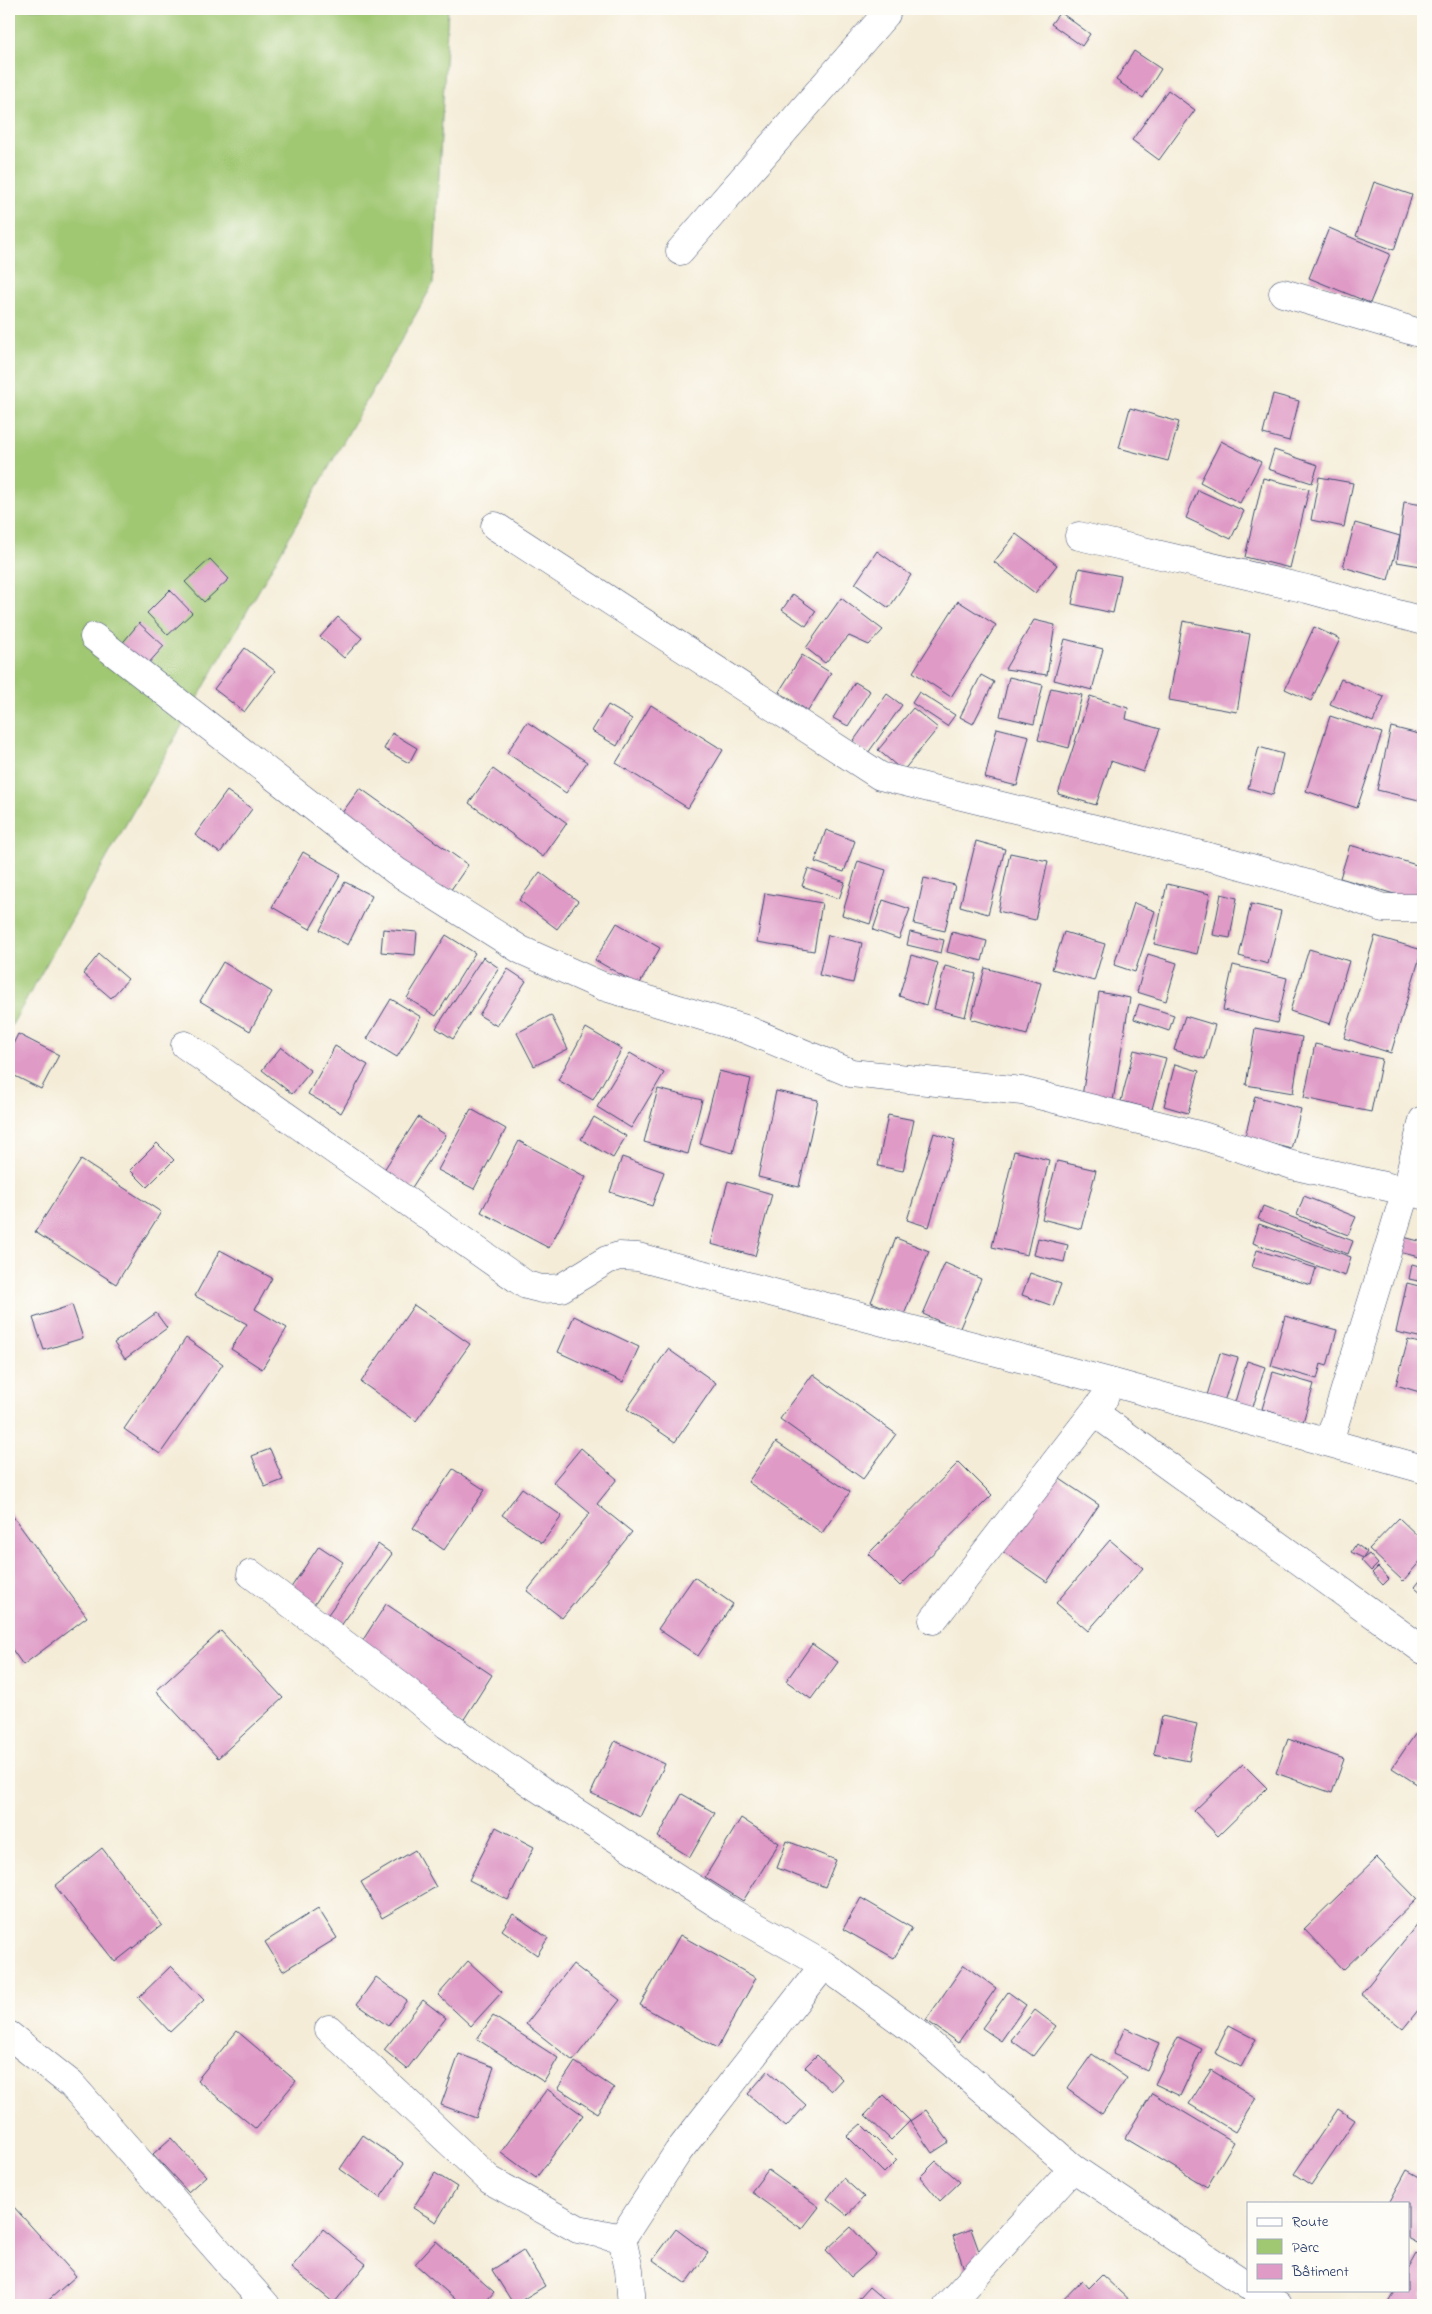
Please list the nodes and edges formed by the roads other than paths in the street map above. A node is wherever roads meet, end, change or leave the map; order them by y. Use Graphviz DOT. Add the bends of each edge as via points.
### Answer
graph roads {
  1 [pos="885,10"];
  2 [pos="680,251"];
  3 [pos="1283,293"];
  4 [pos="1423,334"];
  5 [pos="495,526"];
  6 [pos="1079,536"];
  7 [pos="1423,621"];
  8 [pos="94,637"];
  9 [pos="1423,908"];
  10 [pos="185,1046"];
  11 [pos="1423,1120"];
  12 [pos="1415,1192"];
  13 [pos="1114,1383"];
  14 [pos="1094,1413"];
  15 [pos="1329,1442"];
  16 [pos="1423,1469"];
  17 [pos="251,1574"];
  18 [pos="933,1620"];
  19 [pos="1423,1650"];
  20 [pos="824,1965"];
  21 [pos="329,2029"];
  22 [pos="9,2034"];
  23 [pos="1073,2168"];
  24 [pos="622,2238"];
  25 [pos="1247,2285"];
  26 [pos="1258,2292"];
  27 [pos="266,2305"];
  28 [pos="632,2305"];
  29 [pos="948,2305"];
  30 [pos="1278,2305"];
  1 -- 2 [label="street"];
  3 -- 4 [label="street"];
  5 -- 9 [label="street" via="880,776 1230,862 1383,908"];
  6 -- 7 [label="street" via="1307,589"];
  8 -- 12 [label="street" via="396,871 521,950 602,986 745,1029 851,1072 1022,1091 1203,1136 1292,1166"];
  10 -- 13 [label="street" via="526,1285 542,1289 561,1288 607,1260 638,1256"];
  11 -- 12 [label="street"];
  12 -- 15 [label="street"];
  13 -- 14 [label="street"];
  13 -- 15 [label="street"];
  14 -- 18 [label="street"];
  14 -- 19 [label="street"];
  15 -- 16 [label="street"];
  17 -- 20 [label="street" via="446,1724 538,1788 727,1910"];
  20 -- 23 [label="street" via="916,2032"];
  20 -- 24 [label="street" via="678,2152"];
  21 -- 24 [label="street" via="490,2180 578,2229"];
  22 -- 27 [label="street" via="71,2084"];
  23 -- 25 [label="street"];
  23 -- 29 [label="street"];
  24 -- 28 [label="street"];
  26 -- 30 [label="street"];
}
